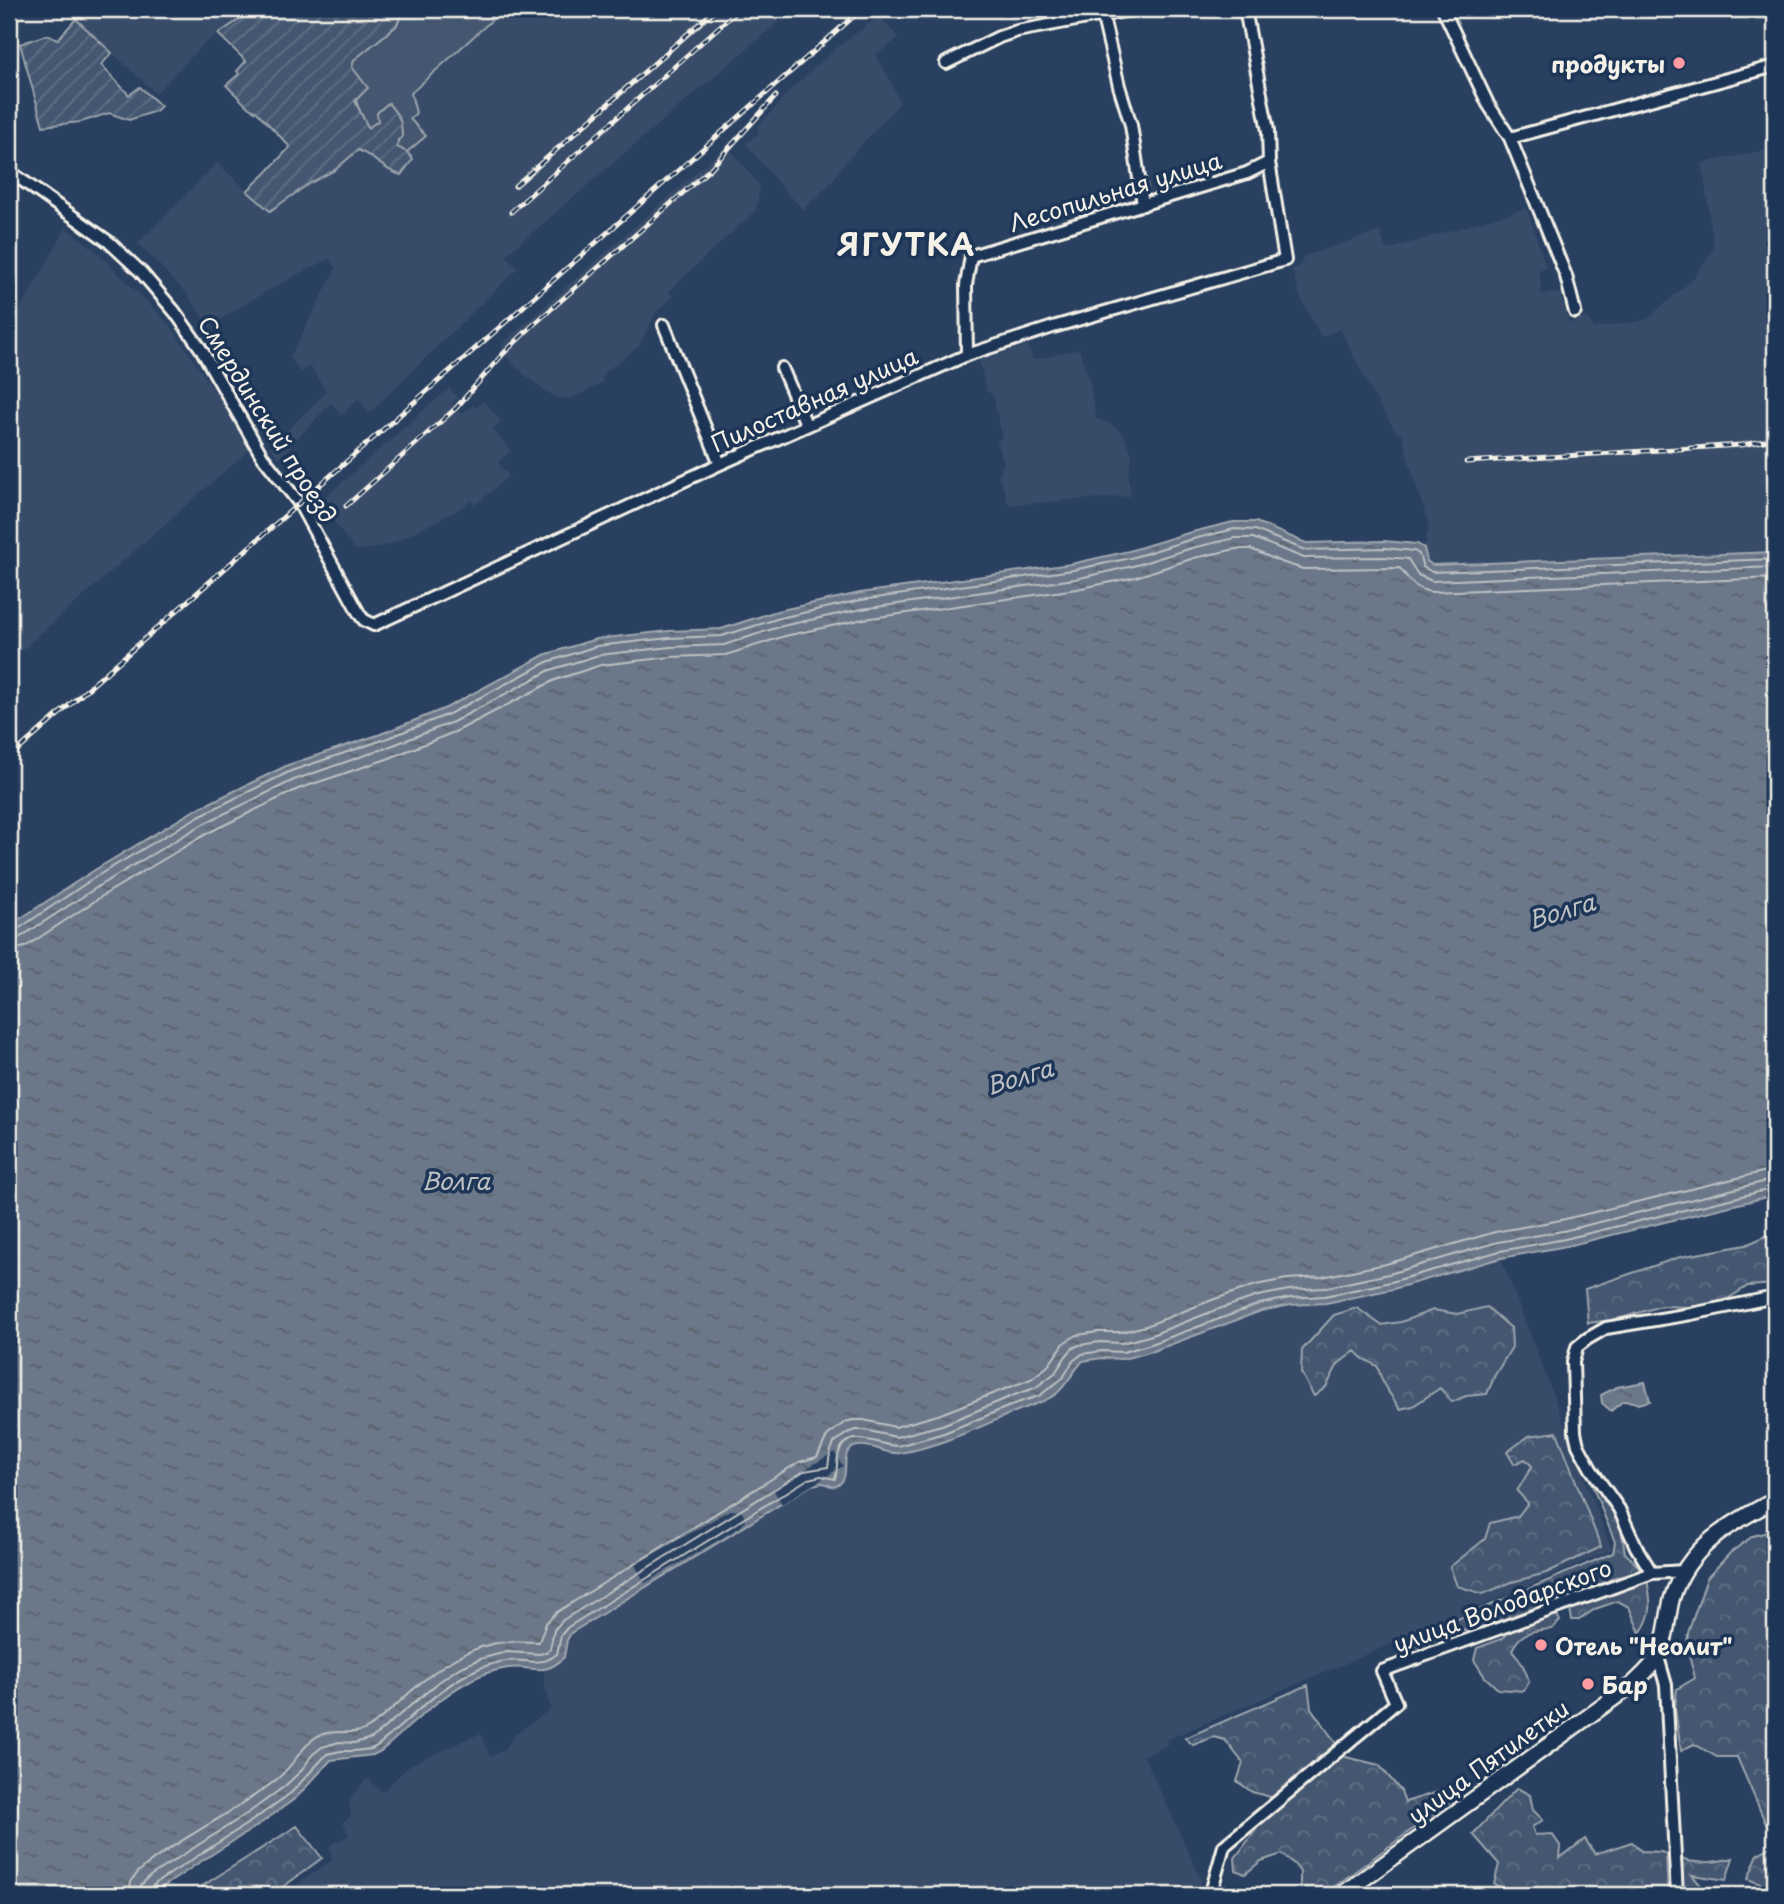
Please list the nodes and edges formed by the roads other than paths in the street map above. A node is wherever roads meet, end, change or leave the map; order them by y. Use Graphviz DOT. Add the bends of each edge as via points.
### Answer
graph roads {
  1 [pos="1136,9"];
  2 [pos="1245,9"];
  3 [pos="1443,9"];
  4 [pos="1102,12"];
  5 [pos="946,64"];
  6 [pos="1775,66"];
  7 [pos="1510,138"];
  8 [pos="1269,162"];
  9 [pos="9,171"];
  10 [pos="1143,205"];
  11 [pos="1575,312"];
  12 [pos="664,325"];
  13 [pos="968,355"];
  14 [pos="782,368"];
  15 [pos="806,424"];
  16 [pos="720,464"];
  17 [pos="378,623"];
  18 [pos="1775,1297"];
  19 [pos="1775,1500"];
  20 [pos="1684,1571"];
  21 [pos="1652,1573"];
  22 [pos="1658,1657"];
  23 [pos="1212,1895"];
  24 [pos="1341,1895"];
  25 [pos="1678,1895"];
  1 -- 4 [label="street"];
  2 -- 8 [label="street" via="1268,131"];
  3 -- 7 [label="street" via="1488,104"];
  4 -- 5 [label="street" via="1017,30"];
  4 -- 10 [label="street" via="1131,125"];
  6 -- 7 [label="street"];
  7 -- 11 [label="street" via="1566,276"];
  8 -- 10 [label="street, Лесопильная улица"];
  8 -- 13 [label="street, Пилоставная улица" via="1285,260"];
  9 -- 17 [label="street, Смердинский проезд" via="109,242 141,272 194,339 262,456 299,503 360,615 369,623"];
  10 -- 13 [label="street, Лесопильная улица" via="971,256"];
  12 -- 16 [label="street"];
  13 -- 15 [label="street, Пилоставная улица"];
  14 -- 15 [label="street"];
  15 -- 16 [label="street, Пилоставная улица"];
  16 -- 17 [label="street, Пилоставная улица"];
  18 -- 21 [label="street" via="1606,1328 1577,1347 1573,1362 1575,1432 1583,1455 1619,1509"];
  19 -- 20 [label="main road, улица Пятилетки" via="1713,1537"];
  20 -- 21 [label="street"];
  20 -- 22 [label="main road, улица Пятилетки"];
  21 -- 23 [label="street, улица Володарского" via="1382,1671 1396,1703 1224,1846"];
  22 -- 24 [label="main road, улица Пятилетки" via="1622,1693"];
  22 -- 25 [label="street" via="1666,1685"];
}
